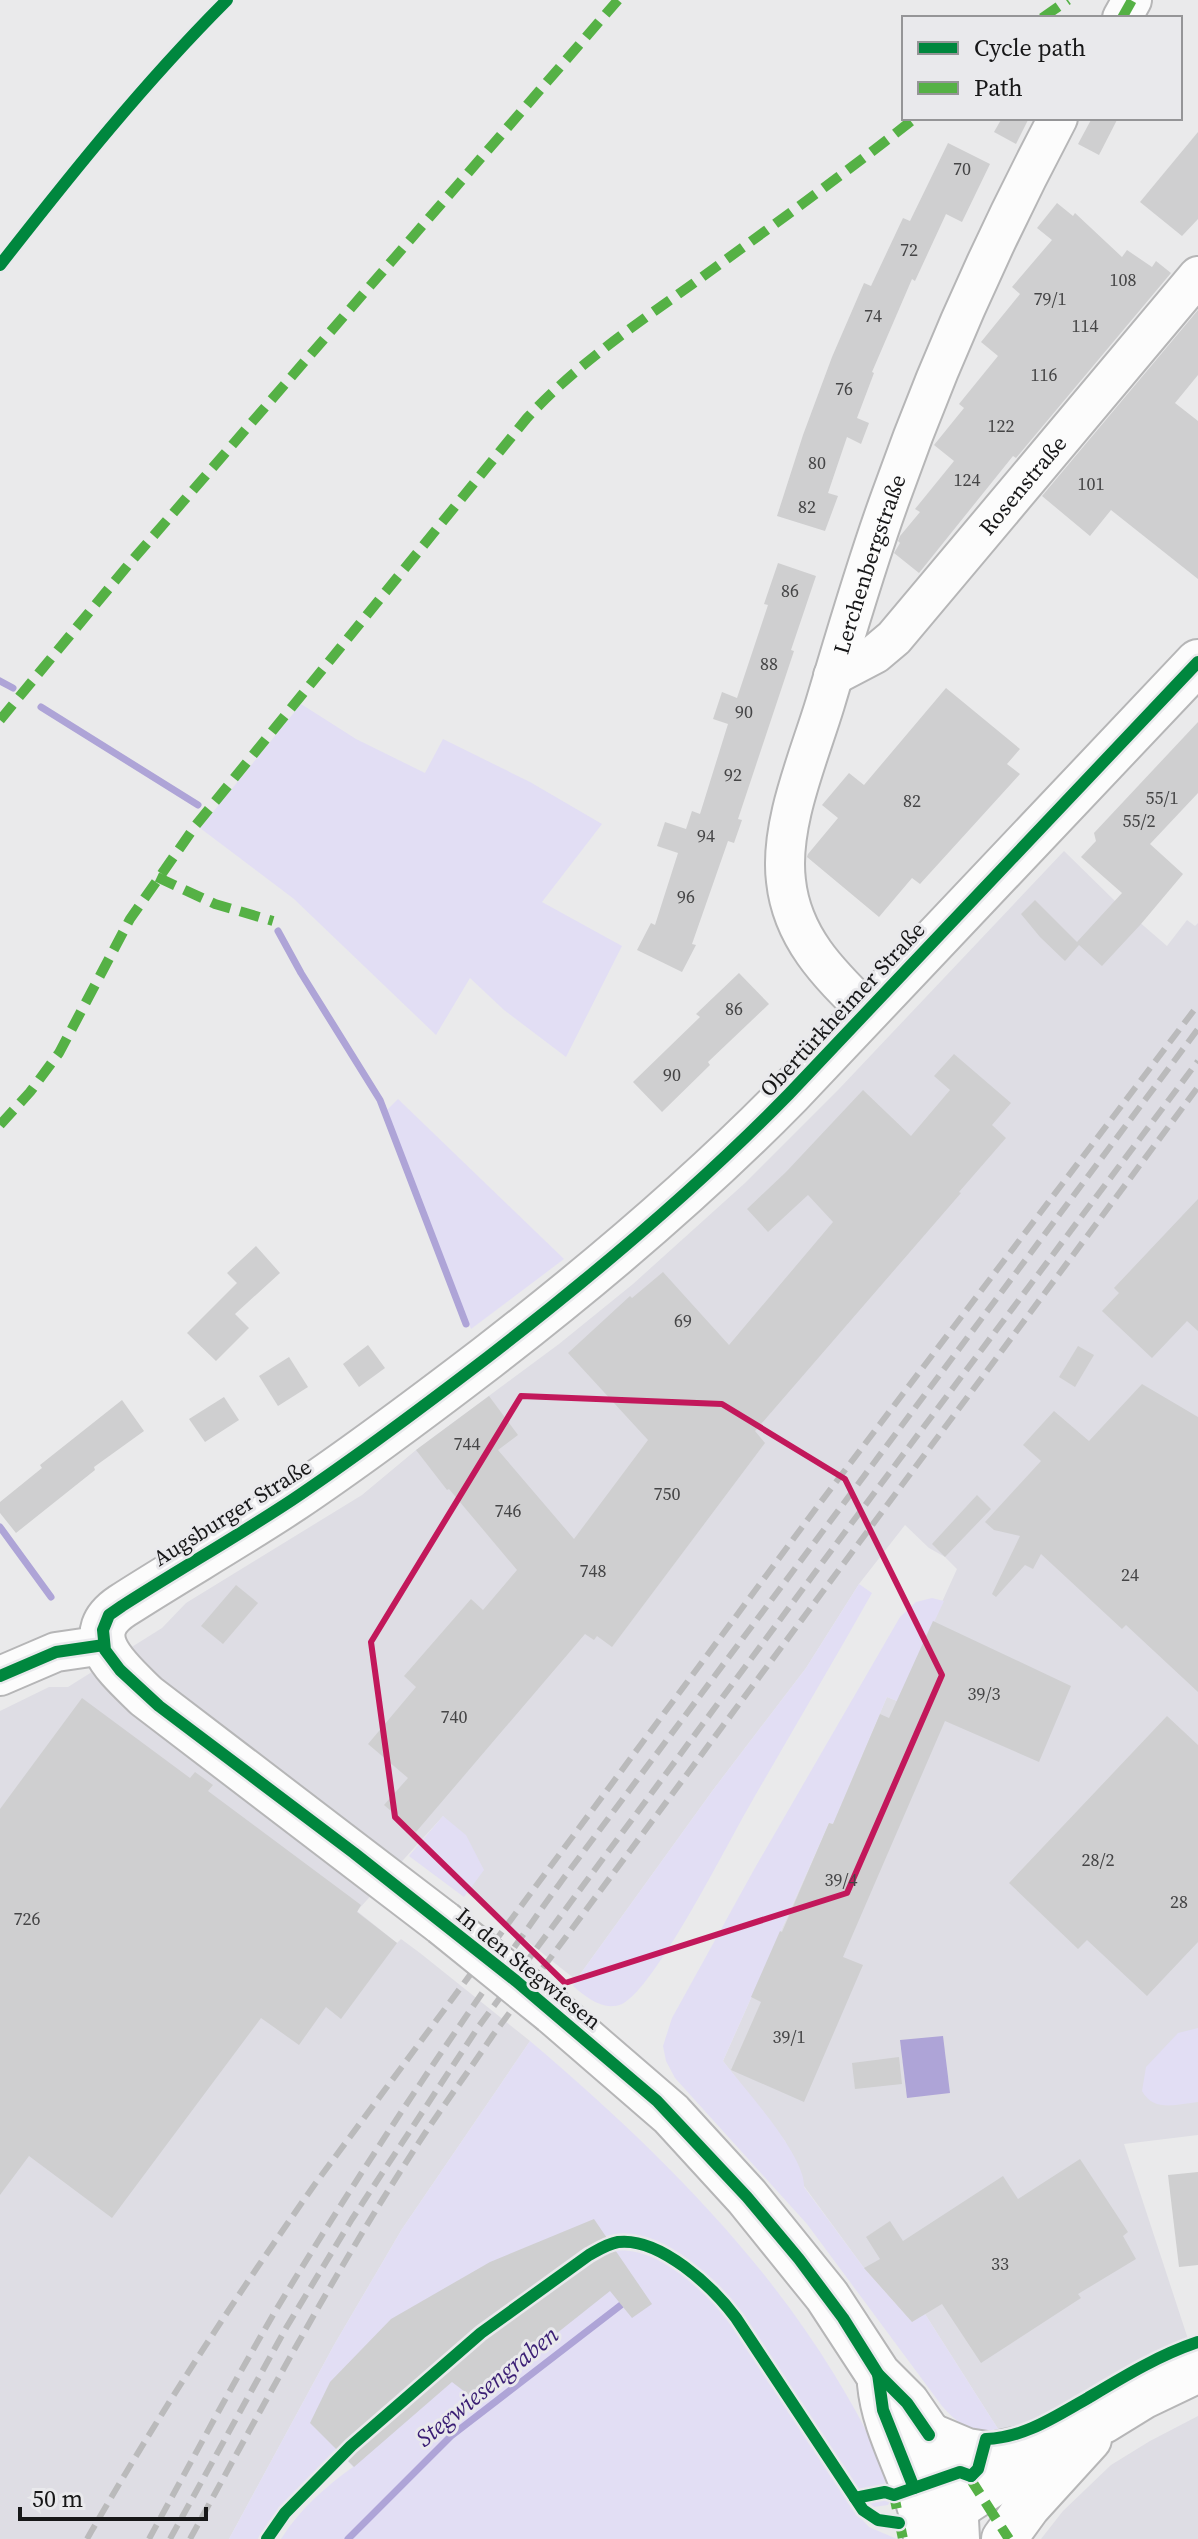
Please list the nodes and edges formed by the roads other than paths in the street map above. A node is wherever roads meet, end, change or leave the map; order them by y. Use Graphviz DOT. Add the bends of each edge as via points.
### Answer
graph roads {
  1 [pos="1057,120"];
  2 [pos="1198,276"];
  3 [pos="1198,662"];
  4 [pos="833,676"];
  5 [pos="867,1011"];
  6 [pos="489,1356"];
  7 [pos="104,1645"];
  8 [pos="0,1676"];
  9 [pos="1198,2370"];
  10 [pos="878,2374"];
  11 [pos="1103,2421"];
  12 [pos="929,2435"];
  13 [pos="1045,2444"];
  14 [pos="1012,2528"];
  15 [pos="945,2530"];
  1 -- 4 [label="street, Lerchenbergstraße" via="997,240 931,392 876,539"];
  2 -- 4 [label="street, Rosenstraße" via="894,638"];
  3 -- 5 [label="main road, Obertürkheimer Straße"];
  4 -- 5 [label="street, Lerchenbergstraße" via="786,841 786,884 804,942"];
  5 -- 6 [label="main road, Obertürkheimer Straße" via="684,1196"];
  6 -- 7 [label="main road, Augsburger Straße" via="318,1482 114,1611 104,1624"];
  7 -- 8 [label="street" via="56,1652"];
  7 -- 10 [label="main road, In den Stegwiesen, bridge" via="110,1659 146,1696 443,1923 657,2101 747,2197 827,2296"];
  9 -- 11 [label="main road"];
  10 -- 12 [label="main road, In den Stegwiesen"];
  10 -- 15 [label="main road, In den Stegwiesen" via="883,2410 914,2488"];
  11 -- 13 [label="main road"];
  11 -- 14 [label="main road"];
  12 -- 13 [label="main road" via="992,2455"];
  12 -- 15 [label="main road, In den Stegwiesen" via="947,2476"];
  13 -- 15 [label="main road"];
  14 -- 15 [label="main road"];
}
